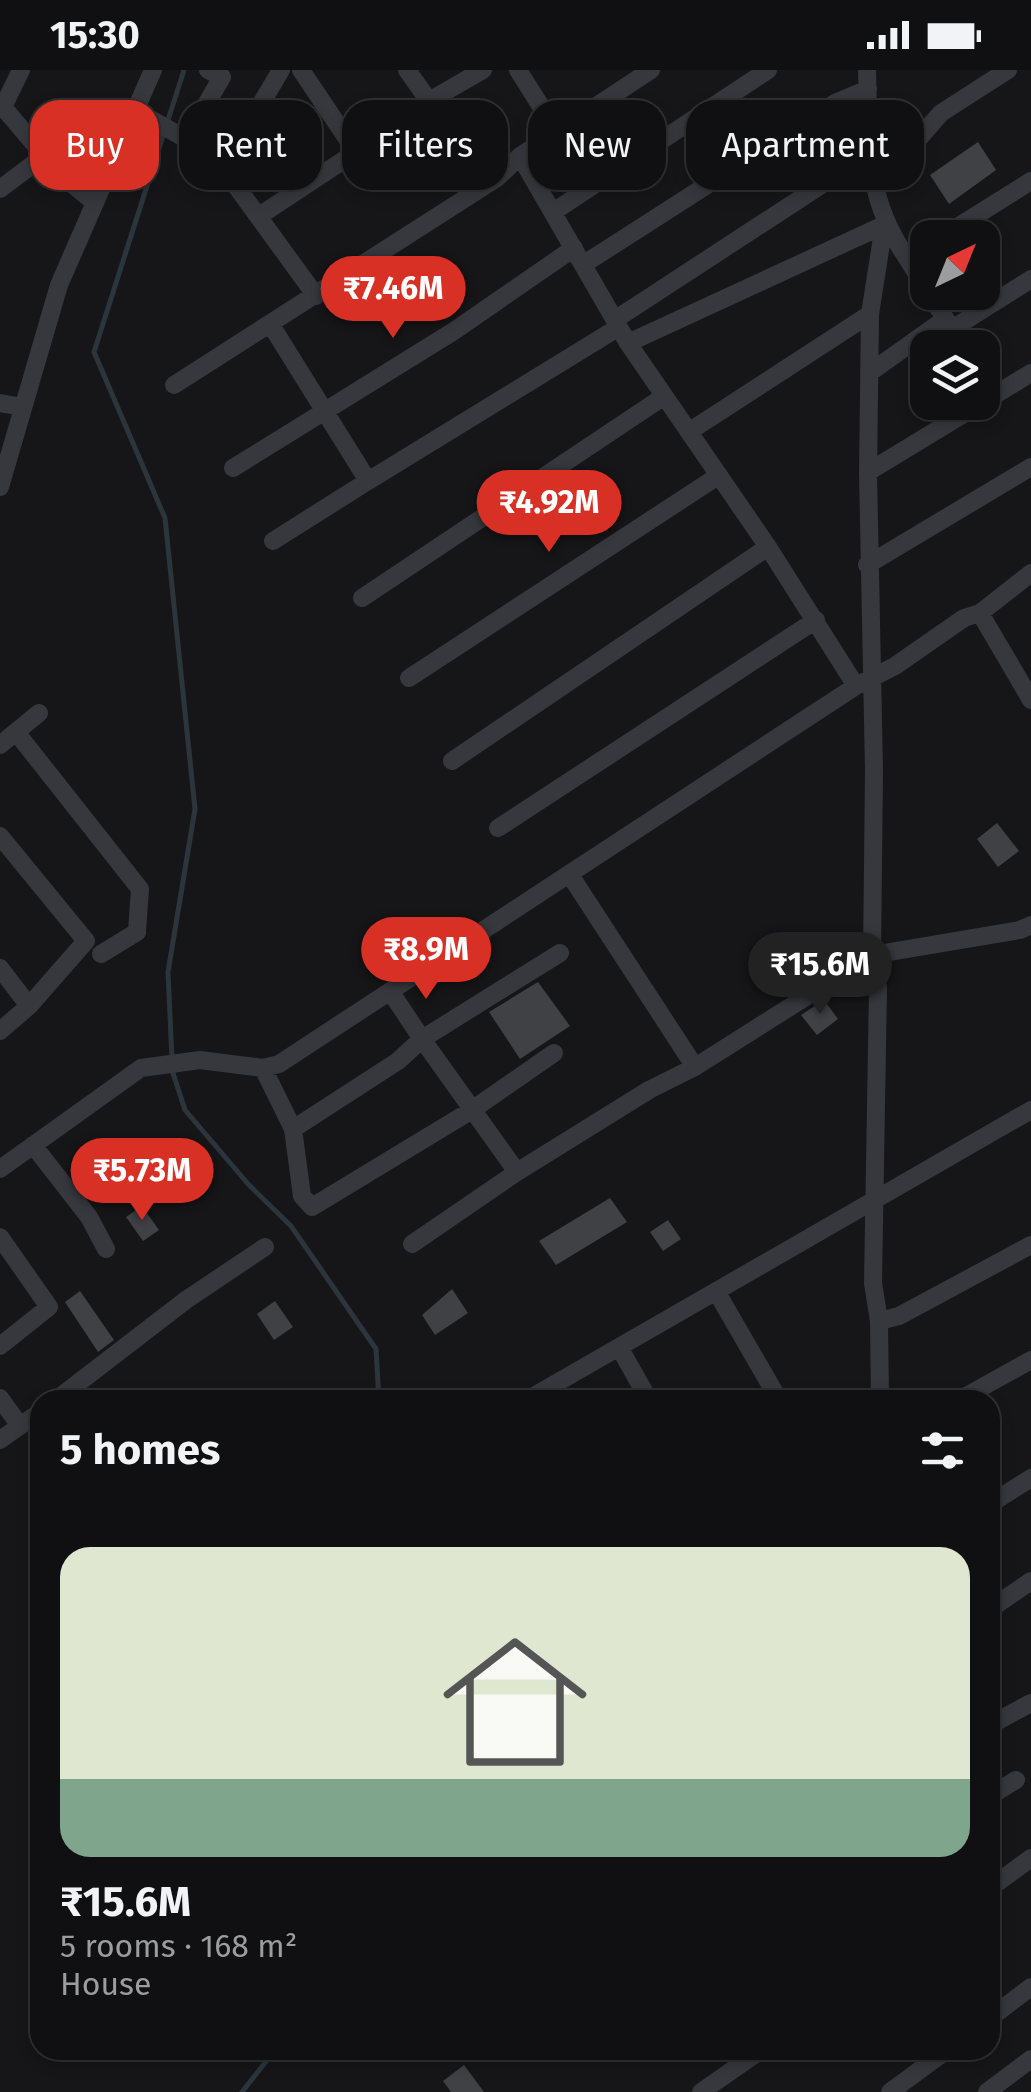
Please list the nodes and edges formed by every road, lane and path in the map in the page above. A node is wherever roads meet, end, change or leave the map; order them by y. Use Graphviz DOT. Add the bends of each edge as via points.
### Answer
graph roads {
  1 [pos="20,70"];
  2 [pos="152,70"];
  3 [pos="208,70"];
  4 [pos="281,70"];
  5 [pos="301,70"];
  6 [pos="407,70"];
  7 [pos="483,70"];
  8 [pos="518,70"];
  9 [pos="651,70"];
  10 [pos="768,70"];
  11 [pos="1004,71"];
  12 [pos="867,80"];
  13 [pos="138,100"];
  14 [pos="207,100"];
  15 [pos="263,100"];
  16 [pos="428,100"];
  17 [pos="431,100"];
  18 [pos="536,100"];
  19 [pos="605,100"];
  20 [pos="1,106"];
  21 [pos="342,131"];
  22 [pos="924,132"];
  23 [pos="30,140"];
  24 [pos="528,151"];
  25 [pos="520,156"];
  26 [pos="342,161"];
  27 [pos="30,166"];
  28 [pos="1031,181"];
  29 [pos="0,189"];
  30 [pos="81,190"];
  31 [pos="99,190"];
  32 [pos="239,190"];
  33 [pos="821,190"];
  34 [pos="874,190"];
  35 [pos="94,202"];
  36 [pos="553,212"];
  37 [pos="260,216"];
  38 [pos="969,220"];
  39 [pos="884,225"];
  40 [pos="910,254"];
  41 [pos="579,256"];
  42 [pos="904,256"];
  43 [pos="910,265"];
  44 [pos="1031,280"];
  45 [pos="316,296"];
  46 [pos="939,310"];
  47 [pos="870,314"];
  48 [pos="945,320"];
  49 [pos="271,325"];
  50 [pos="621,330"];
  51 [pos="872,371"];
  52 [pos="1031,373"];
  53 [pos="174,386"];
  54 [pos="664,397"];
  55 [pos="0,403"];
  56 [pos="23,407"];
  57 [pos="324,412"];
  58 [pos="690,431"];
  59 [pos="1031,466"];
  60 [pos="233,468"];
  61 [pos="868,472"];
  62 [pos="718,476"];
  63 [pos="368,480"];
  64 [pos="0,487"];
  65 [pos="273,542"];
  66 [pos="768,547"];
  67 [pos="867,565"];
  68 [pos="1031,573"];
  69 [pos="362,598"];
  70 [pos="980,613"];
  71 [pos="816,620"];
  72 [pos="408,678"];
  73 [pos="863,683"];
  74 [pos="1031,700"];
  75 [pos="39,713"];
  76 [pos="16,732"];
  77 [pos="0,745"];
  78 [pos="452,761"];
  79 [pos="498,828"];
  80 [pos="0,836"];
  81 [pos="570,876"];
  82 [pos="1031,925"];
  83 [pos="560,952"];
  84 [pos="100,954"];
  85 [pos="872,955"];
  86 [pos="0,968"];
  87 [pos="390,990"];
  88 [pos="28,1006"];
  89 [pos="0,1031"];
  90 [pos="422,1039"];
  91 [pos="554,1053"];
  92 [pos="696,1066"];
  93 [pos="263,1068"];
  94 [pos="472,1110"];
  95 [pos="1031,1110"];
  96 [pos="293,1129"];
  97 [pos="33,1145"];
  98 [pos="0,1169"];
  99 [pos="516,1172"];
  100 [pos="874,1200"];
  101 [pos="0,1237"];
  102 [pos="412,1244"];
  103 [pos="1031,1245"];
  104 [pos="265,1246"];
  105 [pos="106,1249"];
  106 [pos="716,1291"];
  107 [pos="879,1321"];
  108 [pos="0,1346"];
  109 [pos="619,1347"];
  110 [pos="1031,1360"];
  111 [pos="69,1390"];
  112 [pos="544,1390"];
  113 [pos="643,1390"];
  114 [pos="773,1390"];
  115 [pos="880,1390"];
  116 [pos="977,1390"];
  117 [pos="0,1398"];
  118 [pos="30,1417"];
  119 [pos="18,1424"];
  120 [pos="0,1440"];
  121 [pos="1031,1478"];
  122 [pos="1000,1498"];
  123 [pos="1031,1582"];
  124 [pos="1000,1602"];
  125 [pos="1028,1709"];
  126 [pos="1000,1721"];
  127 [pos="1016,1780"];
  128 [pos="1000,1790"];
  129 [pos="1031,1858"];
  130 [pos="1000,1881"];
  131 [pos="1031,1988"];
  132 [pos="1000,2011"];
  133 [pos="1031,2059"];
  134 [pos="747,2060"];
  135 [pos="933,2060"];
  136 [pos="701,2092"];
  137 [pos="890,2092"];
  138 [pos="987,2092"];
  1 -- 20 [label="street"];
  2 -- 13 [label="street"];
  3 -- 14 [label="street" via="222,78"];
  4 -- 15 [label="street"];
  5 -- 21 [label="street"];
  6 -- 16 [label="street"];
  7 -- 17 [label="street"];
  8 -- 18 [label="street"];
  9 -- 19 [label="street"];
  10 -- 36 [label="street"];
  11 -- 22 [label="street" via="941,113"];
  12 -- 41 [label="street"];
  20 -- 23 [label="street"];
  24 -- 25 [label="street"];
  25 -- 36 [label="street"];
  25 -- 45 [label="street" via="497,178"];
  26 -- 37 [label="street"];
  27 -- 29 [label="street"];
  28 -- 38 [label="street"];
  30 -- 35 [label="street"];
  31 -- 35 [label="street"];
  32 -- 37 [label="street"];
  33 -- 50 [label="street"];
  34 -- 39 [label="street"];
  35 -- 56 [label="street" via="59,285"];
  36 -- 41 [label="street"];
  37 -- 45 [label="street"];
  39 -- 42 [label="street"];
  39 -- 47 [label="street"];
  39 -- 50 [label="street"];
  40 -- 42 [label="street"];
  41 -- 50 [label="street"];
  41 -- 57 [label="street"];
  42 -- 43 [label="street"];
  44 -- 48 [label="street" via="952,329"];
  45 -- 49 [label="street"];
  46 -- 48 [label="street"];
  47 -- 51 [label="street"];
  47 -- 58 [label="street"];
  48 -- 51 [label="street"];
  49 -- 53 [label="street"];
  49 -- 57 [label="street"];
  50 -- 54 [label="street"];
  50 -- 63 [label="street"];
  51 -- 61 [label="street"];
  52 -- 61 [label="street"];
  54 -- 58 [label="street"];
  54 -- 69 [label="street"];
  55 -- 56 [label="street"];
  56 -- 64 [label="street"];
  57 -- 60 [label="street"];
  57 -- 63 [label="street"];
  58 -- 62 [label="street"];
  59 -- 67 [label="street"];
  61 -- 67 [label="street"];
  62 -- 66 [label="street"];
  62 -- 72 [label="street"];
  63 -- 65 [label="street"];
  66 -- 71 [label="street"];
  66 -- 78 [label="street"];
  67 -- 73 [label="street"];
  68 -- 70 [label="street"];
  70 -- 73 [label="street"];
  70 -- 74 [label="street"];
  71 -- 73 [label="street"];
  71 -- 79 [label="street"];
  73 -- 81 [label="street"];
  73 -- 85 [label="street" via="874,770"];
  75 -- 76 [label="street"];
  76 -- 77 [label="street"];
  76 -- 84 [label="street" via="140,889 137,932"];
  80 -- 88 [label="street" via="86,941"];
  81 -- 87 [label="street"];
  81 -- 92 [label="street"];
  82 -- 85 [label="street"];
  83 -- 90 [label="street"];
  85 -- 92 [label="street"];
  85 -- 100 [label="street" via="878,988"];
  86 -- 88 [label="street"];
  87 -- 90 [label="street"];
  87 -- 93 [label="street"];
  88 -- 89 [label="street"];
  90 -- 94 [label="street"];
  90 -- 96 [label="street"];
  91 -- 94 [label="street"];
  92 -- 99 [label="street"];
  93 -- 96 [label="street"];
  93 -- 97 [label="street" via="200,1060 141,1068"];
  94 -- 96 [label="street" via="312,1208 302,1196"];
  94 -- 99 [label="street"];
  95 -- 100 [label="street"];
  97 -- 98 [label="street"];
  97 -- 105 [label="street"];
  99 -- 102 [label="street"];
  100 -- 106 [label="street"];
  100 -- 107 [label="street"];
  101 -- 108 [label="street" via="49,1307"];
  103 -- 107 [label="street"];
  104 -- 111 [label="street"];
  106 -- 109 [label="street"];
  106 -- 114 [label="street"];
  107 -- 115 [label="street"];
  109 -- 112 [label="street"];
  109 -- 113 [label="street"];
  110 -- 116 [label="street"];
  117 -- 119 [label="street"];
  118 -- 119 [label="street"];
  119 -- 120 [label="street"];
  121 -- 122 [label="street"];
  123 -- 124 [label="street"];
  125 -- 126 [label="street"];
  127 -- 128 [label="street"];
  129 -- 130 [label="street"];
  131 -- 132 [label="street"];
  133 -- 138 [label="street"];
  134 -- 136 [label="street"];
  135 -- 137 [label="street"];
}
